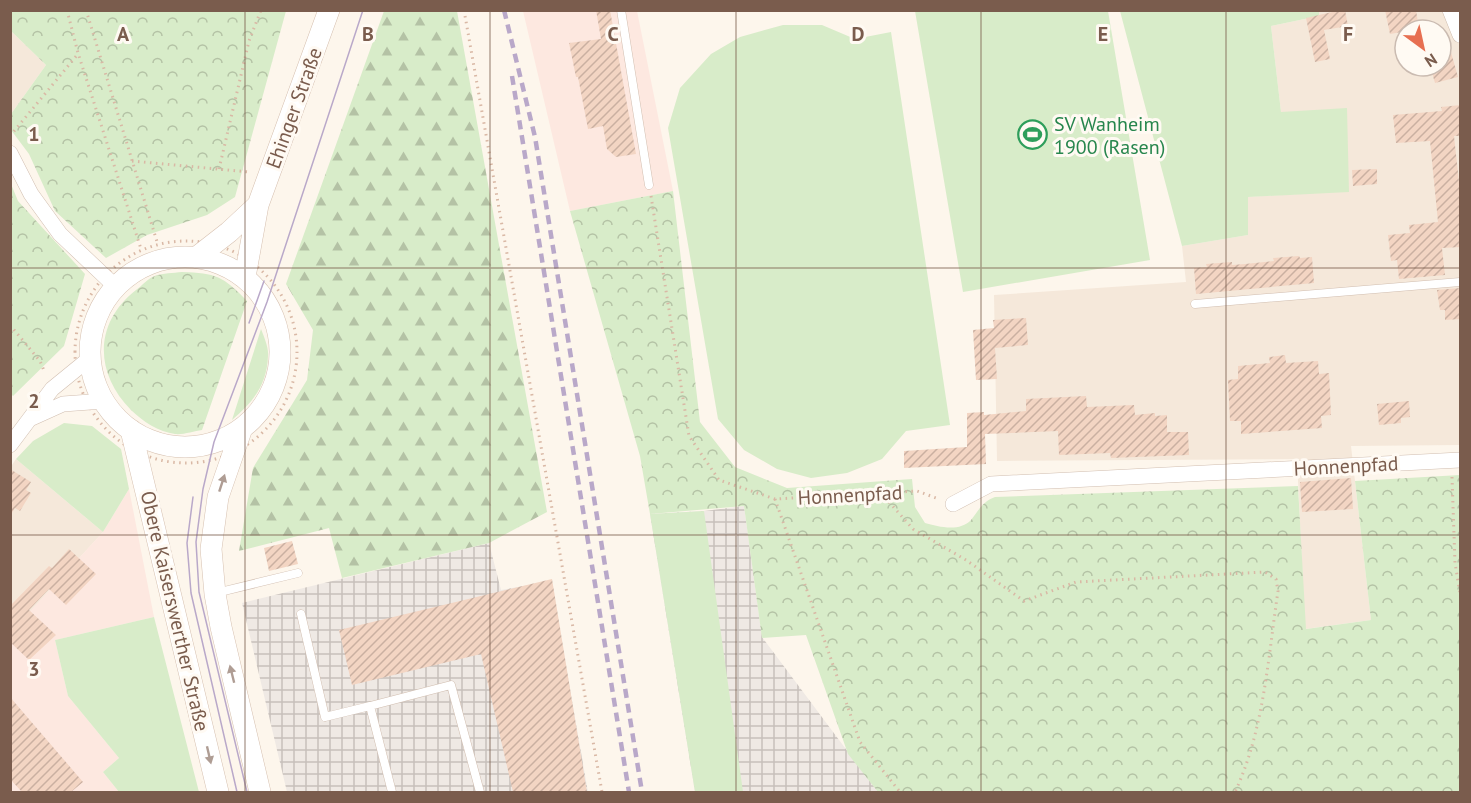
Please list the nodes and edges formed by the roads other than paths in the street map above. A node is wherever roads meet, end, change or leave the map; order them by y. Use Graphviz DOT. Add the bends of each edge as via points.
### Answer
graph roads {
  1 [pos="329,10"];
  2 [pos="621,10"];
  3 [pos="1450,10"];
  4 [pos="1461,35"];
  5 [pos="10,153"];
  6 [pos="649,185"];
  7 [pos="258,205"];
  8 [pos="204,251"];
  9 [pos="247,269"];
  10 [pos="110,280"];
  11 [pos="1461,282"];
  12 [pos="1195,304"];
  13 [pos="83,363"];
  14 [pos="104,401"];
  15 [pos="29,419"];
  16 [pos="242,428"];
  17 [pos="131,430"];
  18 [pos="10,445"];
  19 [pos="1456,460"];
  20 [pos="953,504"];
  21 [pos="298,573"];
  22 [pos="215,594"];
  23 [pos="301,614"];
  24 [pos="370,706"];
  25 [pos="218,792"];
  26 [pos="260,792"];
  27 [pos="392,792"];
  28 [pos="480,792"];
  1 -- 7 [label="street, Ehinger Straße"];
  2 -- 6 [label="lane"];
  3 -- 4 [label="street"];
  5 -- 10 [label="street" via="31,194 60,234"];
  7 -- 8 [label="street, Ehinger Straße"];
  7 -- 9 [label="street, Ehinger Straße"];
  8 -- 9 [label="street" via="223,263"];
  8 -- 10 [label="street" via="144,266"];
  9 -- 16 [label="street" via="278,328 281,356 275,383 262,408"];
  10 -- 13 [label="street"];
  11 -- 12 [label="lane"];
  13 -- 14 [label="street"];
  13 -- 15 [label="street" via="52,389"];
  14 -- 15 [label="street" via="63,404"];
  14 -- 17 [label="street"];
  15 -- 18 [label="street"];
  16 -- 17 [label="street" via="214,442 179,447 154,442"];
  22 -- 16 [label="street, Obere Kaiserswerther Straße, one-way" via="211,549 218,497"];
  17 -- 25 [label="street, Obere Kaiserswerther Straße, one-way"];
  19 -- 20 [label="street, Honnenpfad" via="991,484"];
  21 -- 22 [label="lane"];
  26 -- 22 [label="street, Obere Kaiserswerther Straße, one-way"];
  23 -- 24 [label="lane" via="325,717"];
  24 -- 27 [label="lane"];
  24 -- 28 [label="lane" via="451,685"];
}
